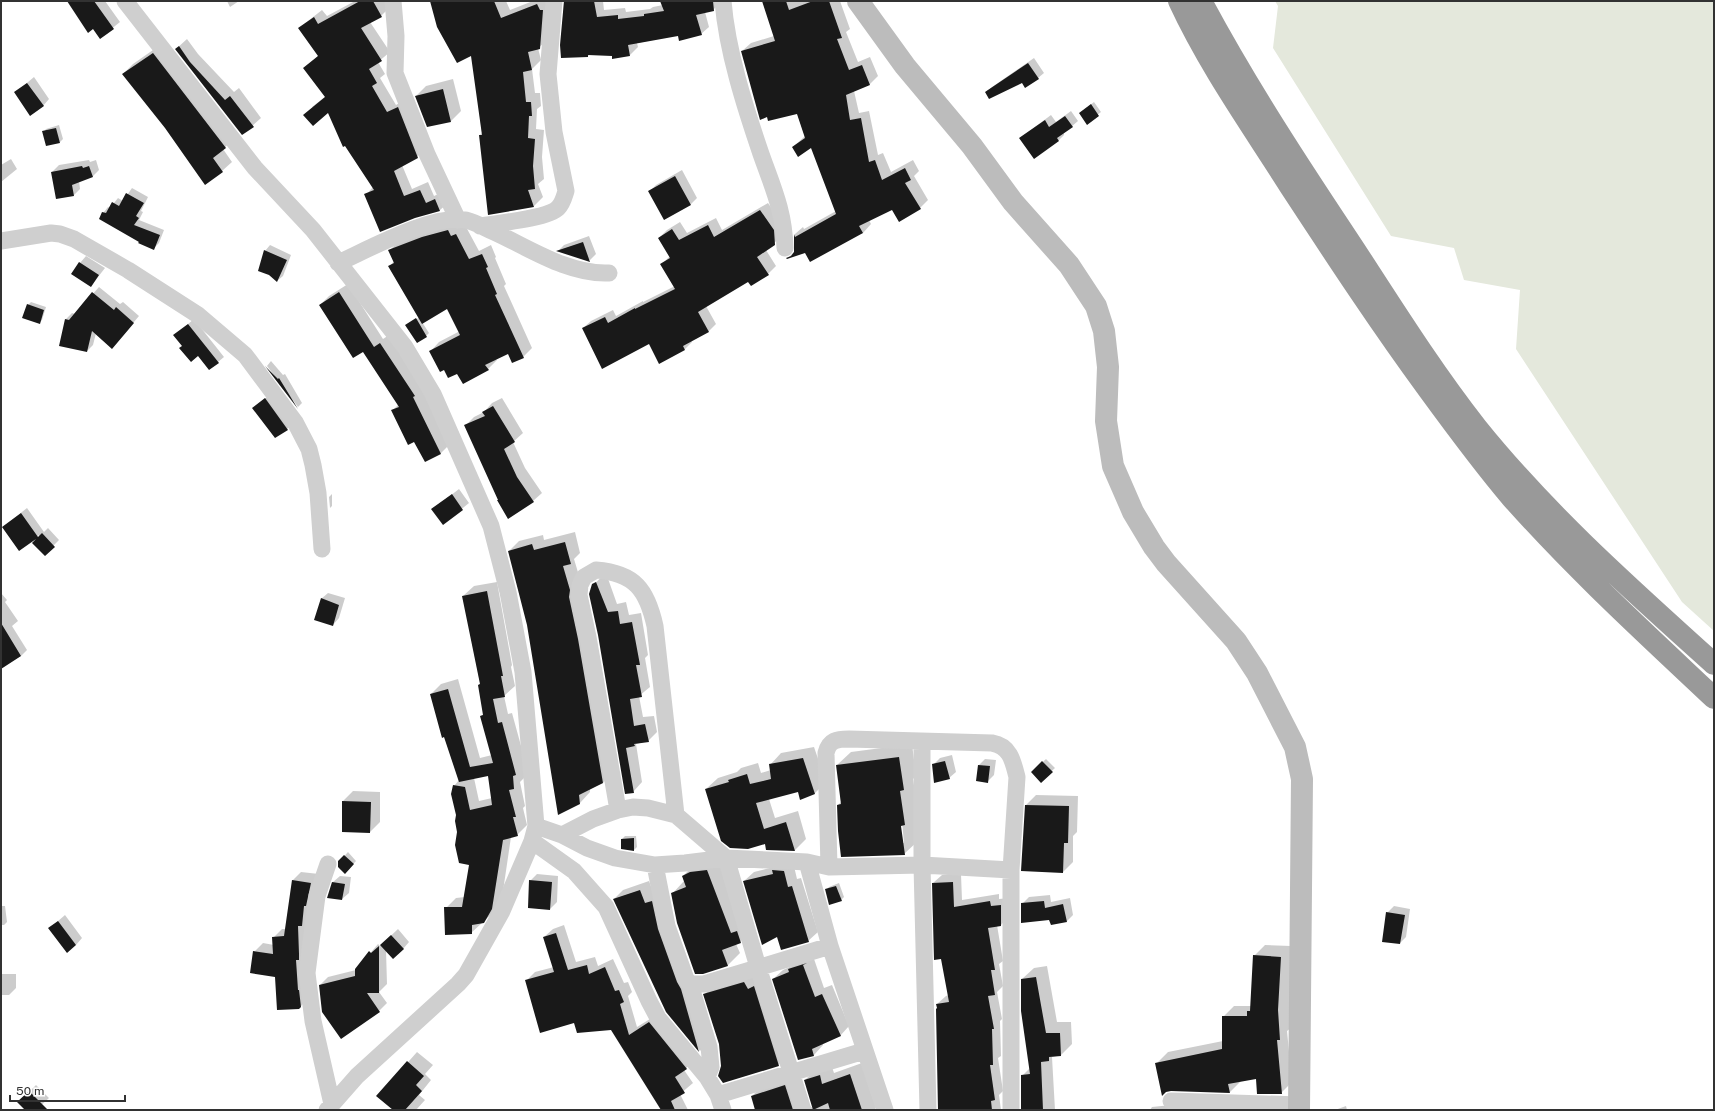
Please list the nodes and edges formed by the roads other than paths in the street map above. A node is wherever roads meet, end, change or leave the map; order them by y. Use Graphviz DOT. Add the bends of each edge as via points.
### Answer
graph roads {
  1 [pos="125,1"];
  2 [pos="394,1"];
  3 [pos="554,1"];
  4 [pos="723,1"];
  5 [pos="858,1"];
  6 [pos="1179,1"];
  7 [pos="1201,1"];
  8 [pos="458,220"];
  9 [pos="480,226"];
  10 [pos="1,241"];
  11 [pos="785,248"];
  12 [pos="338,263"];
  13 [pos="609,273"];
  14 [pos="322,549"];
  15 [pos="1714,664"];
  16 [pos="1714,698"];
  17 [pos="922,742"];
  18 [pos="618,810"];
  19 [pos="676,815"];
  20 [pos="534,834"];
  21 [pos="562,835"];
  22 [pos="726,858"];
  23 [pos="807,862"];
  24 [pos="328,864"];
  25 [pos="654,865"];
  26 [pos="922,865"];
  27 [pos="829,867"];
  28 [pos="1011,870"];
  29 [pos="830,946"];
  30 [pos="758,967"];
  31 [pos="690,984"];
  32 [pos="864,1051"];
  33 [pos="791,1073"];
  34 [pos="707,1077"];
  35 [pos="1171,1101"];
  36 [pos="721,1103"];
  37 [pos="329,1107"];
  38 [pos="1299,1108"];
  39 [pos="803,1110"];
  40 [pos="885,1110"];
  41 [pos="928,1110"];
  42 [pos="1011,1110"];
  1 -- 12 [label="street" via="255,168 313,230"];
  2 -- 8 [label="street" via="395,73 427,154"];
  3 -- 9 [label="street" via="548,74 554,132 566,191 564,201 552,212"];
  4 -- 11 [label="street" via="742,95 779,204"];
  5 -- 38 [label="main road" via="905,66 972,146 1013,202 1069,265 1096,306 1105,338 1108,367 1106,421 1113,466 1133,512 1166,563 1236,640 1257,673 1295,747 1302,780"];
  6 -- 16 [label="highway" via="1210,59 1322,236 1387,333 1472,450 1512,498 1614,604"];
  7 -- 15 [label="highway" via="1223,42 1327,208 1417,345 1478,428 1556,515 1645,602"];
  8 -- 9 [label="street" via="466,220"];
  8 -- 12 [label="street" via="439,222 412,230"];
  9 -- 13 [label="street" via="563,265 586,272"];
  10 -- 14 [label="street" via="51,233 74,239 198,315 245,355 295,422 309,449 318,493"];
  12 -- 20 [label="street" via="405,347 433,394 491,526 508,592 523,672"];
  17 -- 26 [label="street"];
  17 -- 27 [label="street" via="841,739 834,740 827,747"];
  17 -- 28 [label="street" via="992,743 1000,744 1008,751 1014,762 1017,777"];
  18 -- 19 [label="street" via="648,808"];
  18 -- 19 [label="street" via="579,595 584,578 596,570 618,574 635,583 640,587 652,610"];
  18 -- 21 [label="street" via="592,819"];
  19 -- 22 [label="street"];
  20 -- 21 [label="street"];
  20 -- 34 [label="street" via="574,871 606,907 658,1018"];
  20 -- 37 [label="street" via="502,911 466,975 357,1076"];
  21 -- 25 [label="street" via="615,858"];
  22 -- 23 [label="street"];
  22 -- 25 [label="street"];
  22 -- 30 [label="street"];
  23 -- 27 [label="street"];
  23 -- 29 [label="street"];
  24 -- 37 [label="street" via="317,896 307,973"];
  25 -- 31 [label="street" via="667,926"];
  26 -- 27 [label="street"];
  26 -- 28 [label="street"];
  26 -- 41 [label="street"];
  28 -- 42 [label="street"];
  29 -- 30 [label="street"];
  29 -- 32 [label="street"];
  30 -- 31 [label="street" via="704,984"];
  30 -- 33 [label="street"];
  31 -- 34 [label="street" via="709,1048 711,1067"];
  32 -- 33 [label="street"];
  32 -- 40 [label="street"];
  33 -- 36 [label="street"];
  33 -- 39 [label="street"];
  34 -- 36 [label="street"];
  35 -- 38 [label="street"];
}
